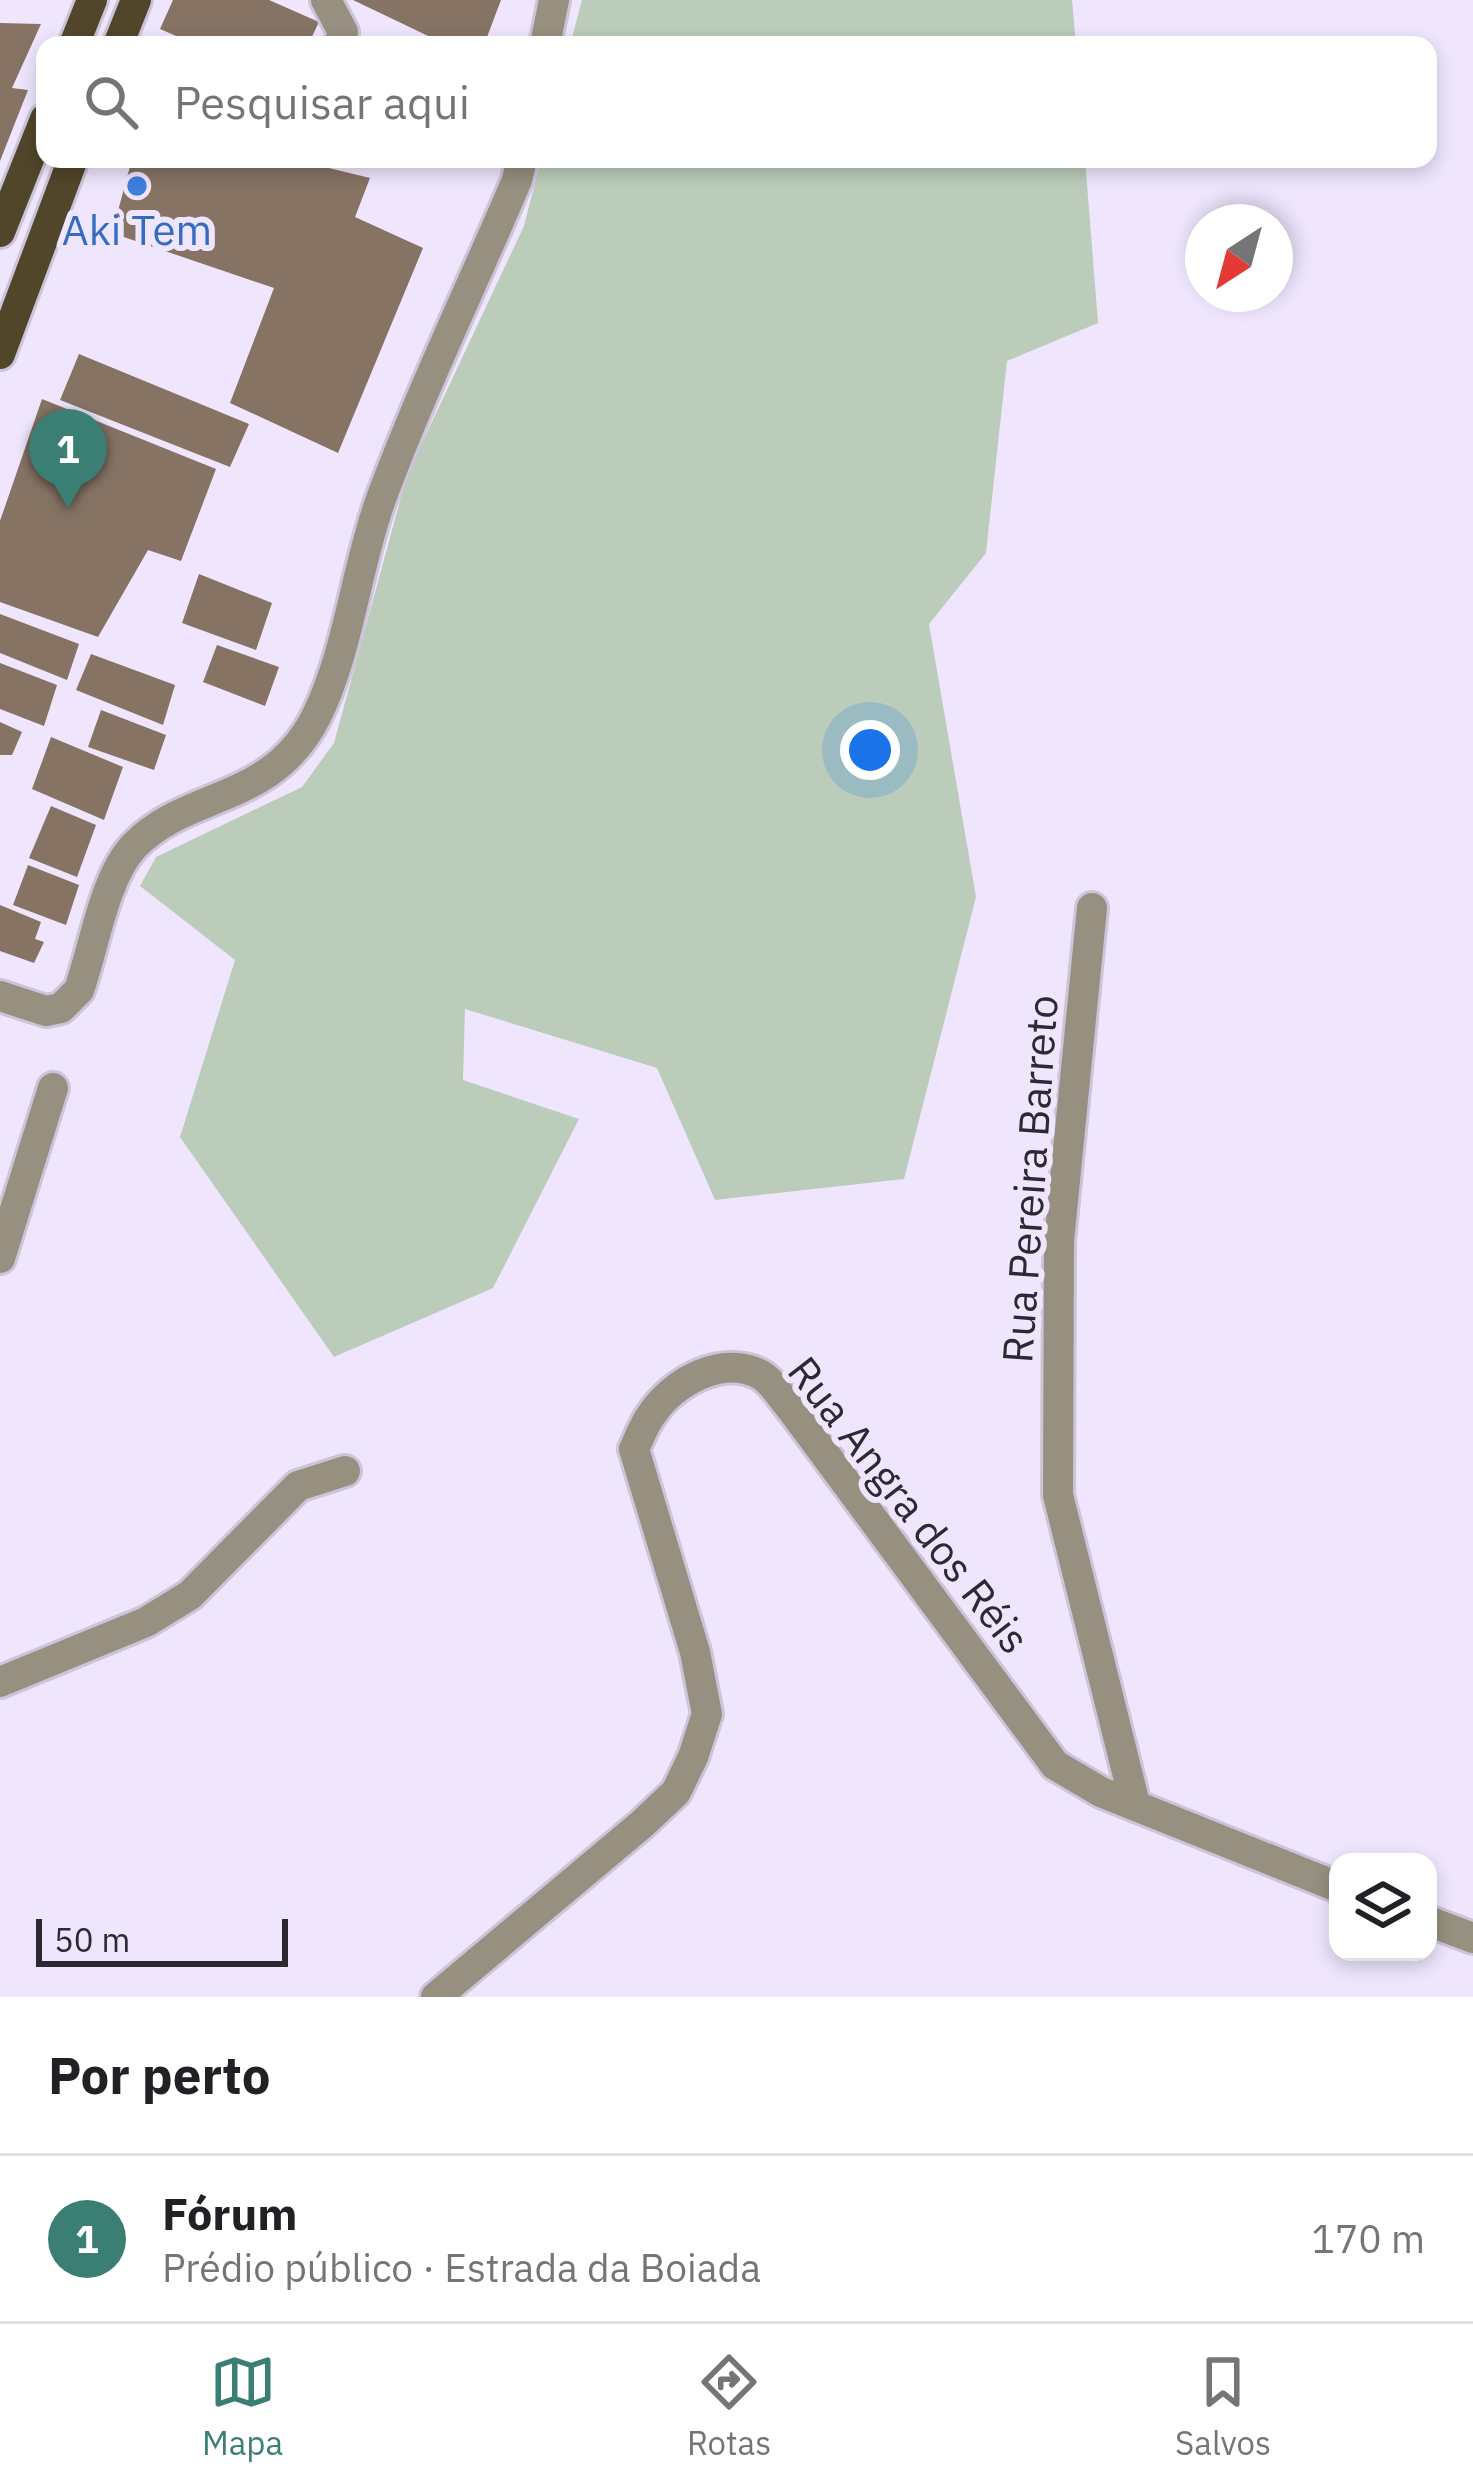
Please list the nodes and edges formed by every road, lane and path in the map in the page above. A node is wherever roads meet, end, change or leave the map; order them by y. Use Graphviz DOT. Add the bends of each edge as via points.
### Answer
graph roads {
  1 [pos="92,0"];
  2 [pos="136,0"];
  3 [pos="326,0"];
  4 [pos="554,0"];
  5 [pos="78,36"];
  6 [pos="122,36"];
  7 [pos="342,36"];
  8 [pos="547,36"];
  9 [pos="36,142"];
  10 [pos="70,168"];
  11 [pos="520,168"];
  12 [pos="0,232"];
  13 [pos="0,354"];
  14 [pos="1091,908"];
  15 [pos="0,996"];
  16 [pos="52,1088"];
  17 [pos="0,1258"];
  18 [pos="345,1471"];
  19 [pos="0,1682"];
  20 [pos="1135,1804"];
  21 [pos="1329,1882"];
  22 [pos="1437,1924"];
  23 [pos="1473,1938"];
  24 [pos="436,1997"];
  1 -- 5 [label="main road"];
  2 -- 6 [label="main road"];
  3 -- 7 [label="street"];
  4 -- 8 [label="street"];
  9 -- 12 [label="main road"];
  10 -- 13 [label="main road"];
  11 -- 15 [label="street" via="380,500 315,718 284,760 243,790 157,827 132,848 70,1001 46,1011"];
  14 -- 20 [label="street, Rua Pereira Barreto" via="1059,1240 1058,1495"];
  16 -- 17 [label="street"];
  18 -- 19 [label="street" via="298,1486 190,1595 146,1622"];
  20 -- 21 [label="street"];
  20 -- 24 [label="street, Rua Angra dos Réis" via="1055,1765 763,1376 730,1366 704,1373 668,1395 634,1449 700,1672 707,1714 693,1757 659,1808"];
  22 -- 23 [label="street"];
}
